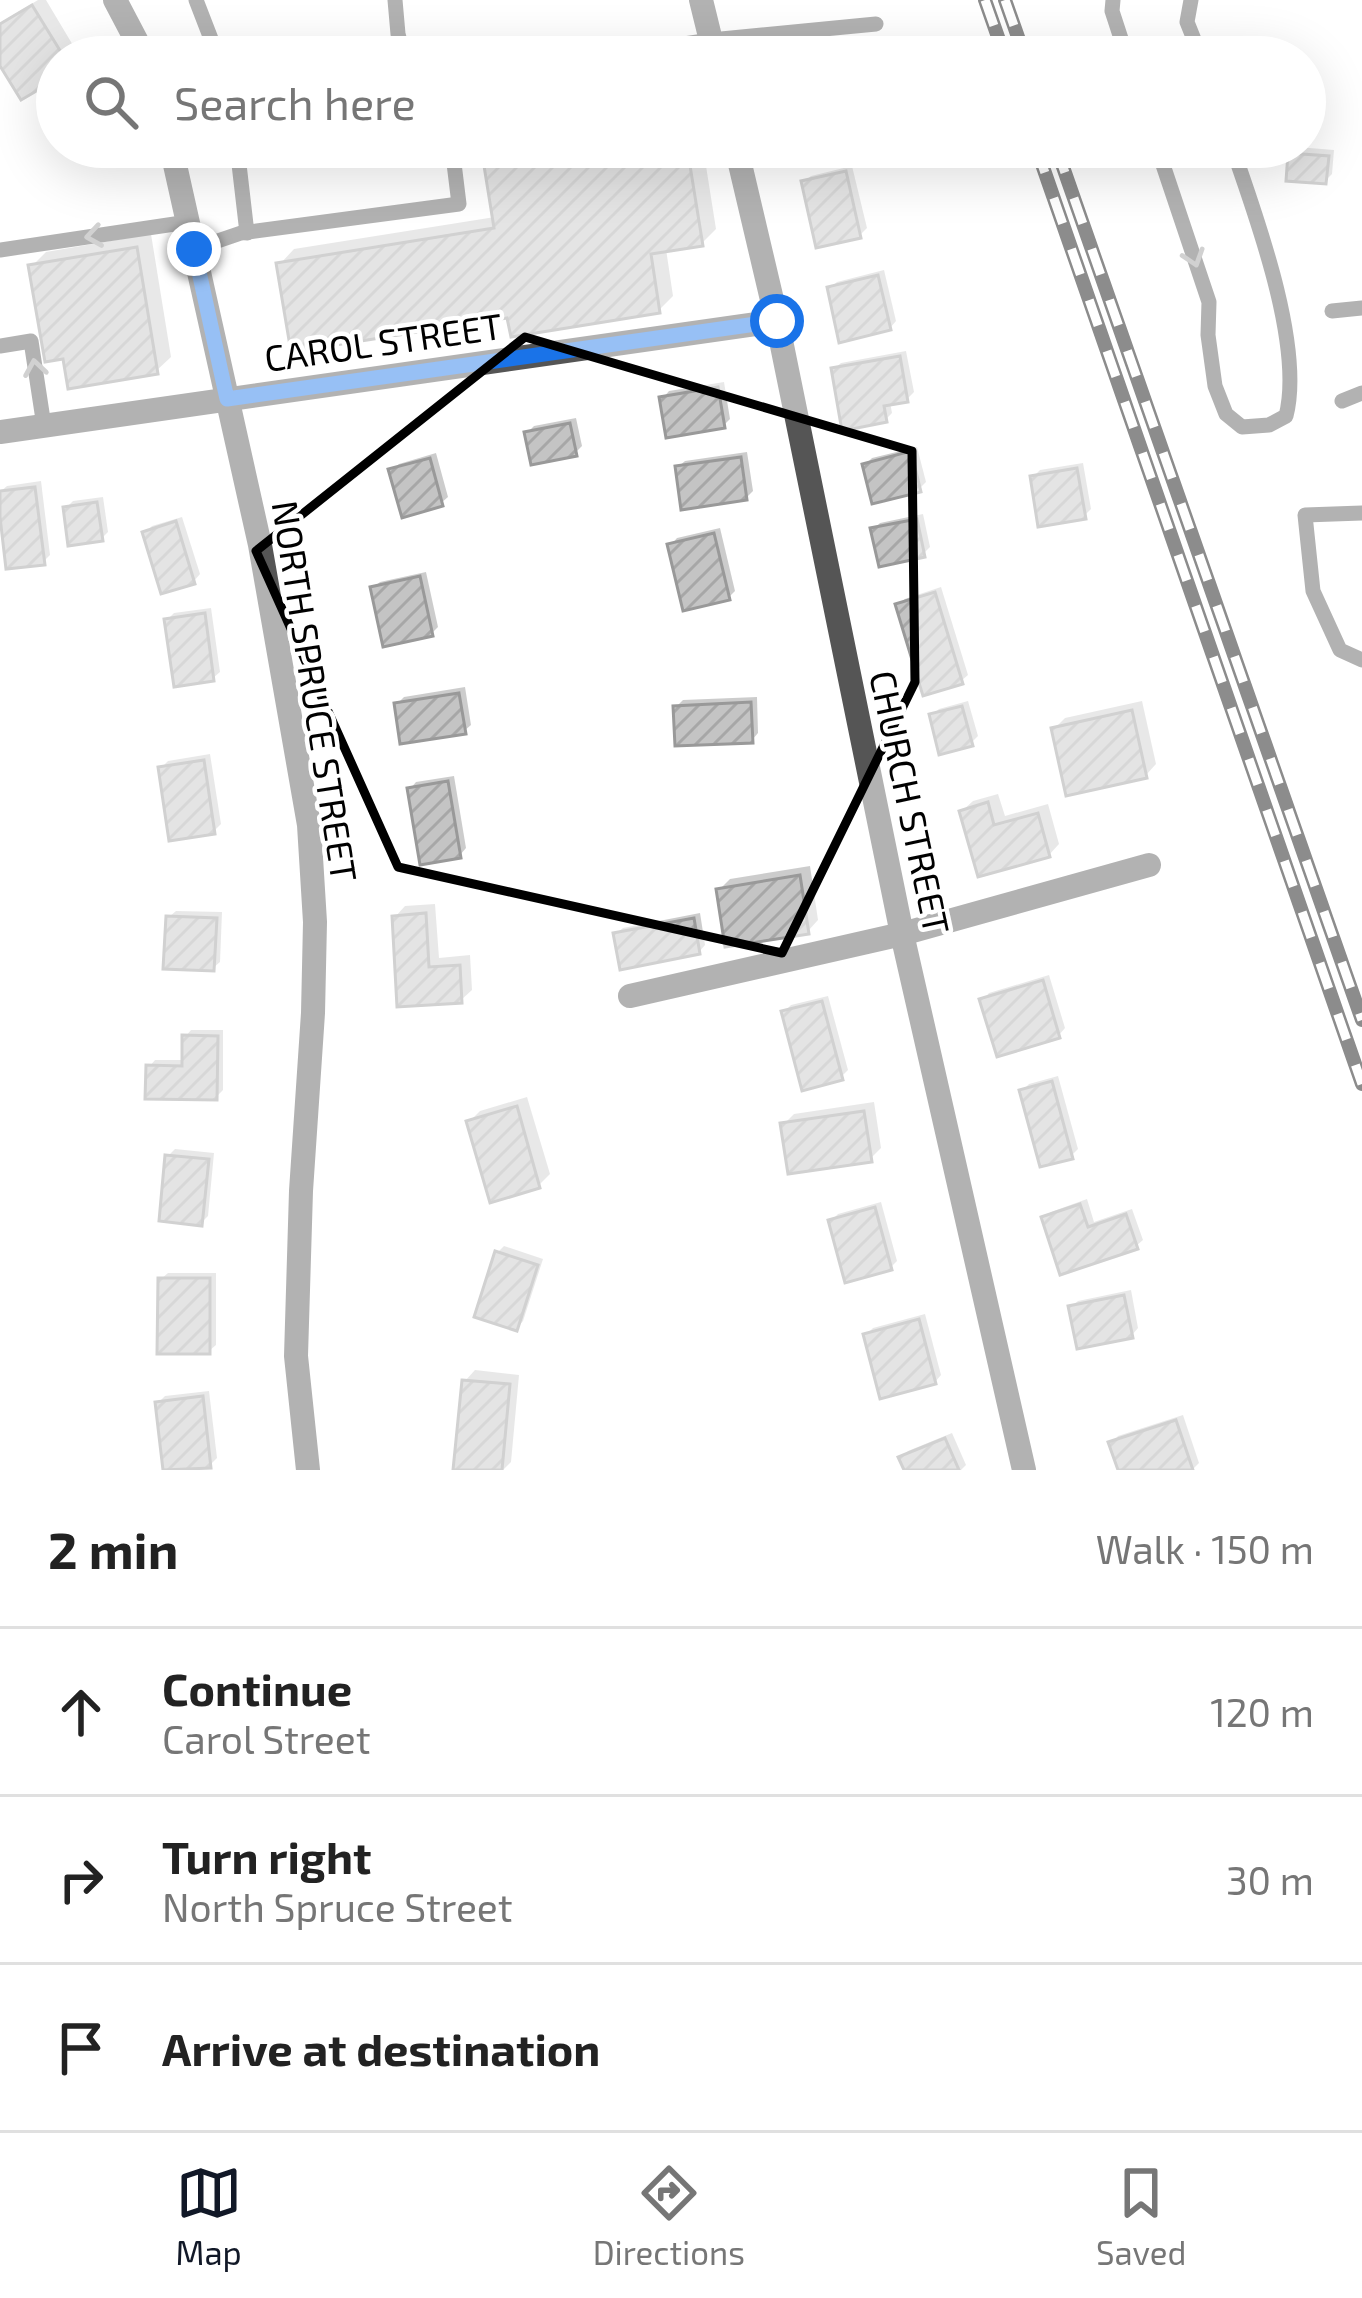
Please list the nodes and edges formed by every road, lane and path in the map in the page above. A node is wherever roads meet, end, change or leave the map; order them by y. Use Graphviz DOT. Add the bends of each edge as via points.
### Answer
graph roads {
  1 [pos="115,0"];
  2 [pos="196,0"];
  3 [pos="395,0"];
  4 [pos="701,0"];
  5 [pos="1114,0"];
  6 [pos="1191,0"];
  7 [pos="876,24"];
  8 [pos="134,36"];
  9 [pos="210,36"];
  10 [pos="399,36"];
  11 [pos="710,36"];
  12 [pos="798,36"];
  13 [pos="1120,36"];
  14 [pos="1193,36"];
  15 [pos="176,168"];
  16 [pos="239,168"];
  17 [pos="455,168"];
  18 [pos="741,168"];
  19 [pos="1164,168"];
  20 [pos="1239,168"];
  21 [pos="188,222"];
  22 [pos="247,232"];
  23 [pos="194,249"];
  24 [pos="0,250"];
  25 [pos="1362,308"];
  26 [pos="1331,311"];
  27 [pos="777,321"];
  28 [pos="0,346"];
  29 [pos="1362,393"];
  30 [pos="227,399"];
  31 [pos="1342,401"];
  32 [pos="44,426"];
  33 [pos="0,432"];
  34 [pos="1362,513"];
  35 [pos="1362,660"];
  36 [pos="1149,865"];
  37 [pos="902,934"];
  38 [pos="630,997"];
  39 [pos="308,1470"];
  40 [pos="1024,1470"];
  1 -- 8 [label="street"];
  2 -- 9 [label="lane"];
  3 -- 10 [label="lane"];
  4 -- 11 [label="street"];
  5 -- 13 [label="lane"];
  6 -- 14 [label="lane"];
  7 -- 12 [label="lane"];
  15 -- 21 [label="street, NORTH SPRUCE STREET"];
  16 -- 22 [label="lane"];
  17 -- 22 [label="lane" via="460,204"];
  18 -- 27 [label="street, CHURCH STREET"];
  19 -- 20 [label="lane, one-way" via="1209,302 1215,386 1226,414 1243,427 1286,416 1291,398 1270,265"];
  21 -- 23 [label="street, NORTH SPRUCE STREET"];
  21 -- 24 [label="lane, one-way"];
  22 -- 23 [label="lane"];
  23 -- 30 [label="street, NORTH SPRUCE STREET"];
  25 -- 26 [label="lane"];
  27 -- 30 [label="street, CAROL STREET"];
  27 -- 37 [label="street, CHURCH STREET"];
  32 -- 28 [label="lane, one-way" via="31,341"];
  29 -- 31 [label="lane"];
  30 -- 32 [label="street, CAROL STREET"];
  30 -- 39 [label="street, NORTH SPRUCE STREET" via="309,825 314,1013 296,1356"];
  32 -- 33 [label="street, CAROL STREET"];
  34 -- 35 [label="lane" via="1305,515 1313,591 1340,650"];
  36 -- 37 [label="street"];
  37 -- 38 [label="street"];
  37 -- 40 [label="street, CHURCH STREET"];
}
